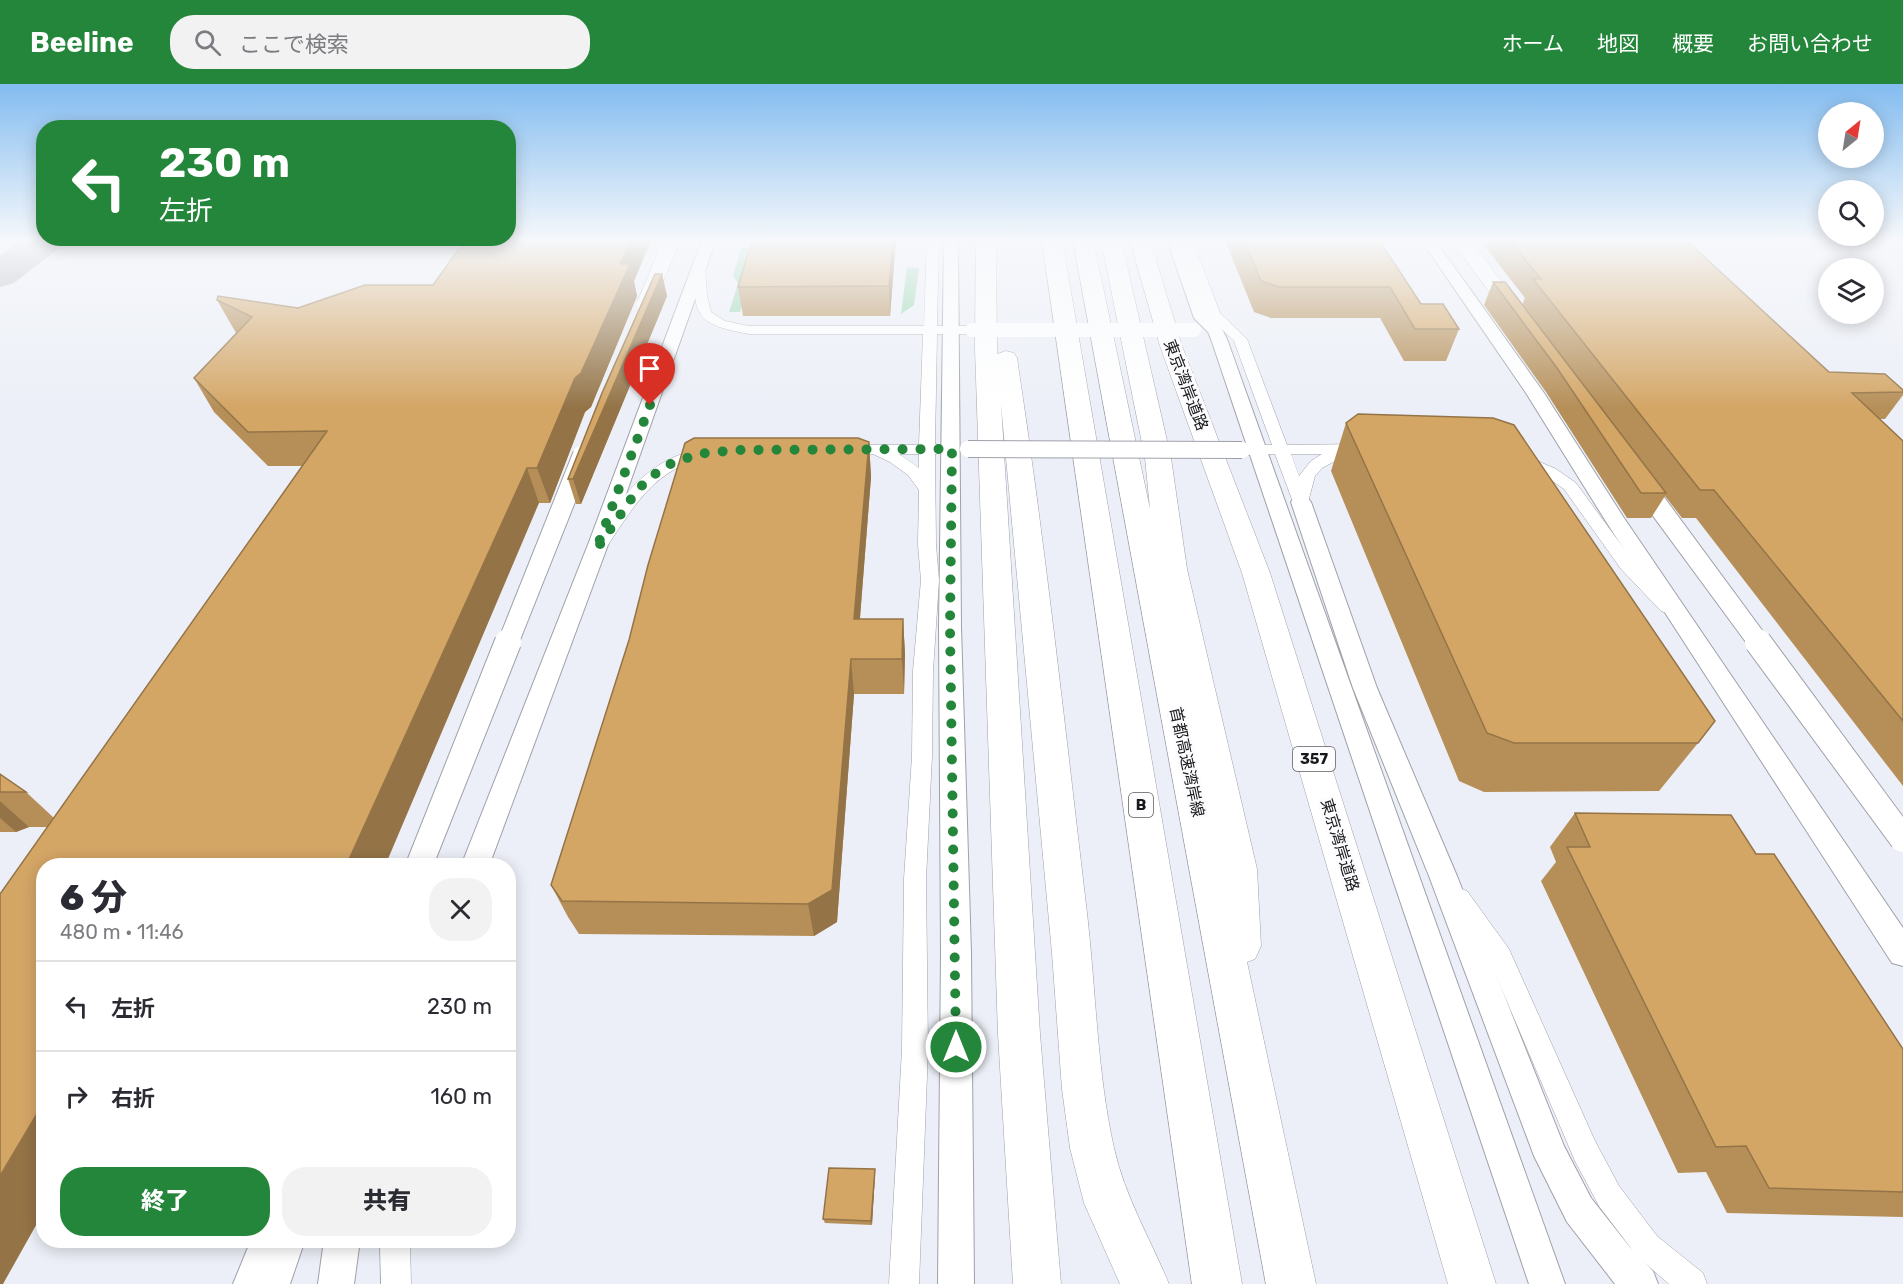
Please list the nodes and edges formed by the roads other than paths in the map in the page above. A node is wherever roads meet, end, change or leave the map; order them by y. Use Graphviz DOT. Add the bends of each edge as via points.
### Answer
graph roads {
  1 [pos="648,296"];
  2 [pos="691,296"];
  3 [pos="701,296"];
  4 [pos="951,296"];
  5 [pos="1048,296"];
  6 [pos="1060,296"];
  7 [pos="1094,296"];
  8 [pos="1123,296"];
  9 [pos="1156,296"];
  10 [pos="1194,296"];
  11 [pos="1207,296"];
  12 [pos="1467,296"];
  13 [pos="1503,296"];
  14 [pos="987,297"];
  15 [pos="932,298"];
  16 [pos="1524,325"];
  17 [pos="1065,326"];
  18 [pos="634,328"];
  19 [pos="864,330"];
  20 [pos="951,330"];
  21 [pos="1215,330"];
  22 [pos="589,438"];
  23 [pos="949,449"];
  24 [pos="1357,449"];
  25 [pos="1380,449"];
  26 [pos="831,450"];
  27 [pos="866,450"];
  28 [pos="1260,450"];
  29 [pos="717,452"];
  30 [pos="1507,454"];
  31 [pos="1630,467"];
  32 [pos="927,490"];
  33 [pos="1301,502"];
  34 [pos="596,550"];
  35 [pos="1687,628"];
  36 [pos="1903,839"];
  37 [pos="422,858"];
  38 [pos="478,858"];
  39 [pos="1443,876"];
  40 [pos="1903,953"];
  41 [pos="1247,1071"];
  42 [pos="266,1248"];
  43 [pos="284,1248"];
  44 [pos="341,1248"];
  45 [pos="395,1248"];
  46 [pos="251,1284"];
  47 [pos="272,1284"];
  48 [pos="336,1284"];
  49 [pos="396,1284"];
  50 [pos="904,1284"];
  51 [pos="957,1284"];
  52 [pos="1037,1284"];
  53 [pos="1145,1284"];
  54 [pos="1216,1284"];
  55 [pos="1291,1284"];
  56 [pos="1472,1284"];
  57 [pos="1547,1284"];
  58 [pos="1640,1284"];
  59 [pos="1692,1284"];
  1 -- 18 [label="street, bridge"];
  2 -- 34 [label="street"];
  3 -- 19 [label="street" via="705,315 732,327"];
  4 -- 20 [label="street"];
  5 -- 17 [label="highway"];
  6 -- 17 [label="highway, B"];
  7 -- 41 [label="highway, 首都高速湾岸線"];
  8 -- 41 [label="highway" via="1158,458 1172,569 1238,869"];
  9 -- 56 [label="highway, 東京湾岸道路 / 357" via="1171,346 1256,573"];
  10 -- 21 [label="street" via="1202,318"];
  11 -- 28 [label="street" via="1214,315 1240,339"];
  12 -- 35 [label="street" via="1535,393"];
  13 -- 16 [label="street, bridge"];
  14 -- 52 [label="highway" via="986,348 1017,999"];
  14 -- 53 [label="highway" via="1004,346 1020,460 1092,1148 1107,1203"];
  15 -- 19 [label="street" via="904,321"];
  15 -- 20 [label="street"];
  17 -- 54 [label="highway, B"];
  19 -- 20 [label="street"];
  20 -- 21 [label="street, bridge"];
  20 -- 23 [label="street"];
  21 -- 28 [label="street"];
  22 -- 37 [label="street, bridge"];
  23 -- 27 [label="street"];
  23 -- 28 [label="street, bridge"];
  23 -- 32 [label="street"];
  23 -- 51 [label="street"];
  24 -- 25 [label="street"];
  24 -- 28 [label="street"];
  24 -- 33 [label="street" via="1314,466 1306,475"];
  26 -- 27 [label="street"];
  27 -- 32 [label="street" via="902,462 921,477"];
  28 -- 33 [label="street"];
  28 -- 57 [label="street"];
  29 -- 34 [label="street" via="668,465 648,479"];
  30 -- 35 [label="street" via="1536,464 1570,486 1627,565"];
  31 -- 36 [label="street, bridge"];
  32 -- 50 [label="street" via="930,580 915,879 915,1049"];
  33 -- 39 [label="street" via="1365,688"];
  34 -- 38 [label="street"];
  35 -- 40 [label="street"];
  39 -- 58 [label="street" via="1551,1156 1579,1210"];
  39 -- 59 [label="street" via="1500,957 1609,1196 1647,1246"];
  41 -- 55 [label="highway, 首都高速湾岸線"];
  42 -- 46 [label="street"];
  43 -- 47 [label="street"];
  44 -- 48 [label="street"];
  45 -- 49 [label="street"];
}
